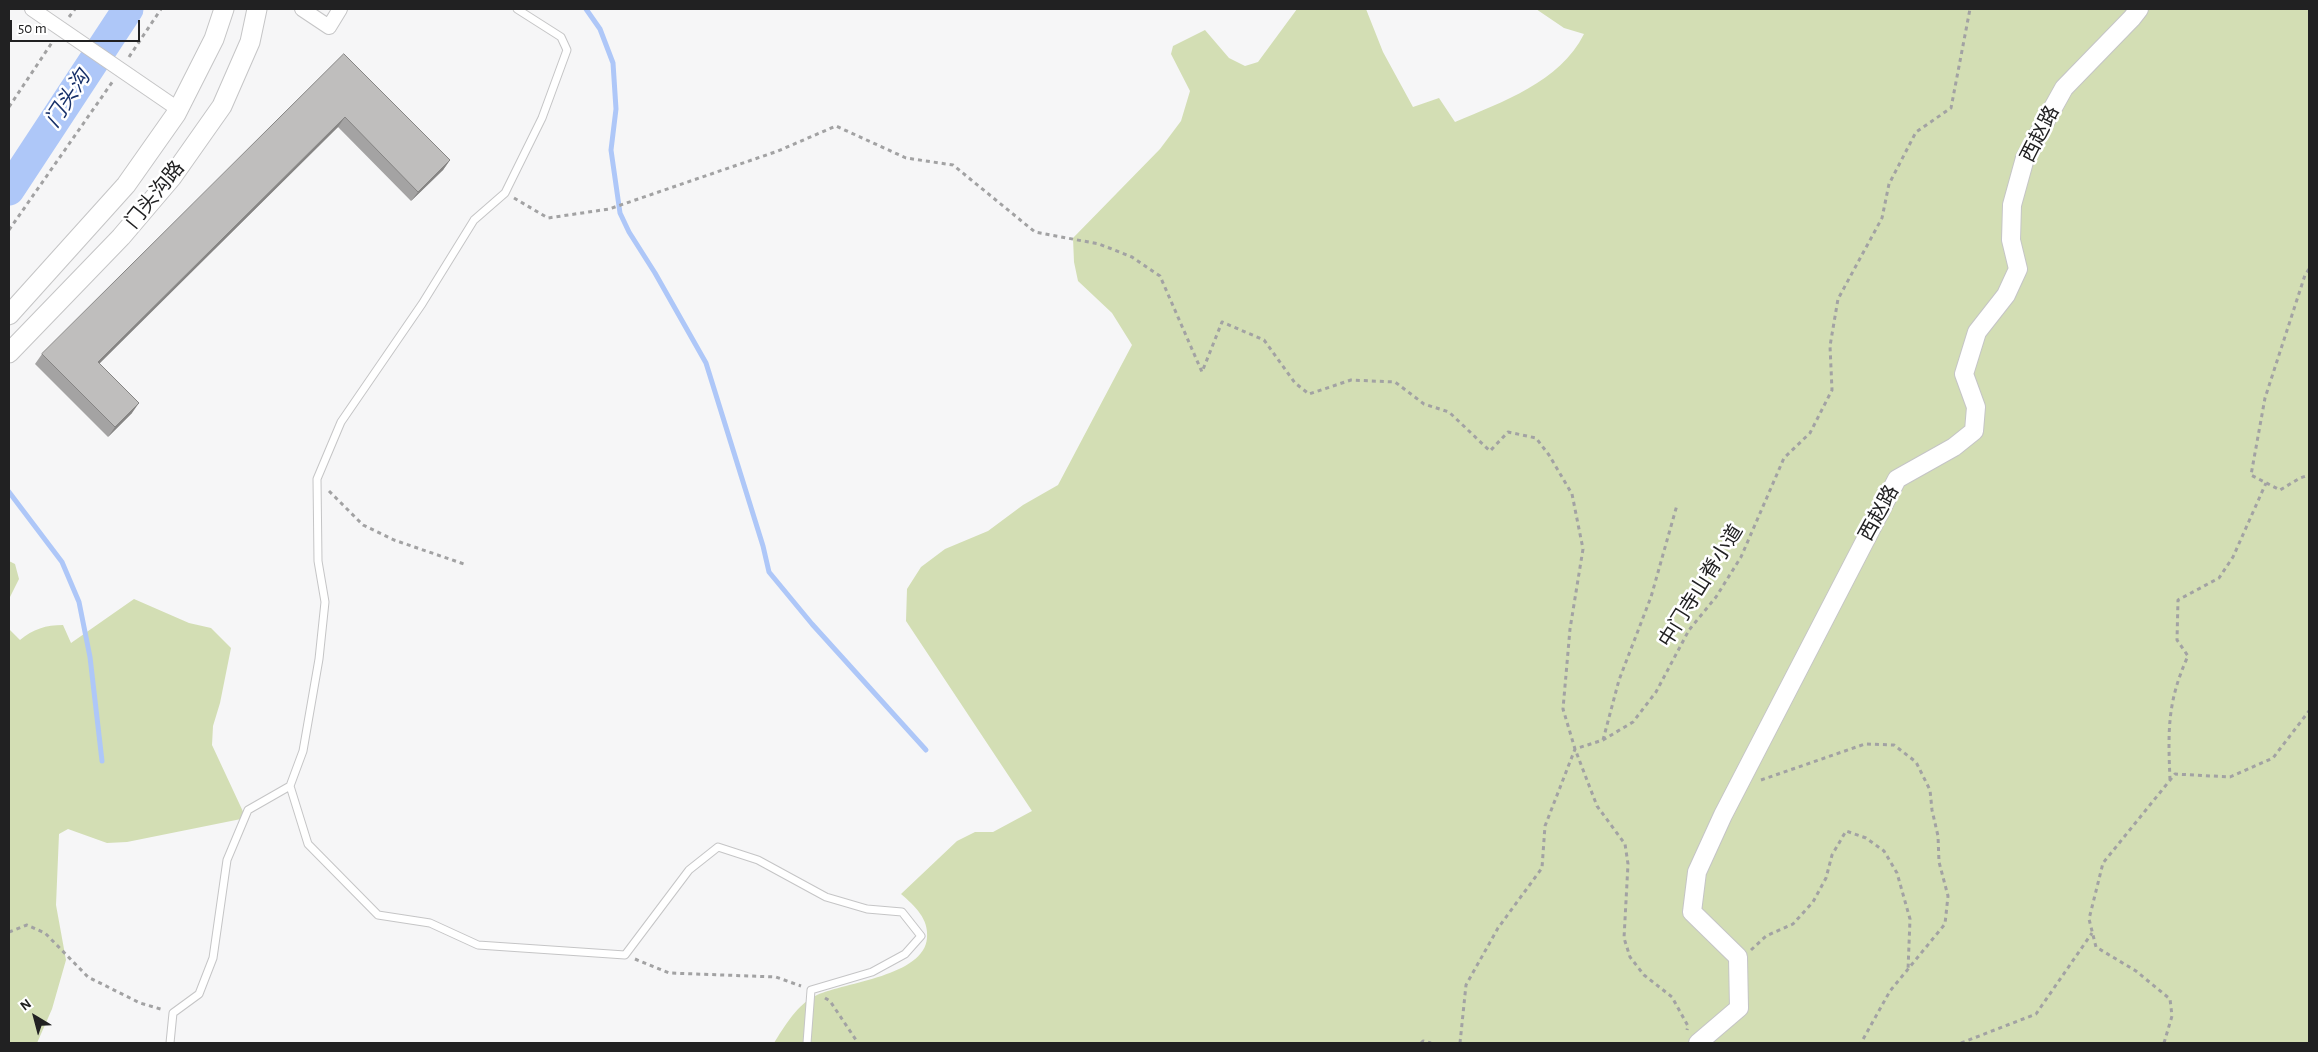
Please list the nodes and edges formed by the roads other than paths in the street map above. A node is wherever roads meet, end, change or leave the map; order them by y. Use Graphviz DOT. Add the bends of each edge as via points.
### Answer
graph roads {
  1 [pos="32,9"];
  2 [pos="224,9"];
  3 [pos="256,9"];
  4 [pos="302,9"];
  5 [pos="340,9"];
  6 [pos="517,9"];
  7 [pos="2138,9"];
  8 [pos="178,109"];
  9 [pos="9,315"];
  10 [pos="9,353"];
  11 [pos="290,786"];
  12 [pos="1693,1039"];
  13 [pos="170,1043"];
  14 [pos="807,1043"];
  1 -- 8 [label="street"];
  2 -- 8 [label="main road, 门头沟路" via="214,39"];
  3 -- 10 [label="main road, 门头沟路" via="250,42 222,106 172,177 121,237"];
  4 -- 5 [label="street" via="329,27"];
  6 -- 11 [label="lane" via="561,37 567,50 542,118 505,193 474,220 422,304 341,422 317,479 318,561 325,602 303,751"];
  7 -- 12 [label="street, 西赵路" via="2064,88 2025,158 2012,205 2011,240 2018,269 2006,296 1977,332 1964,374 1976,407 1974,431 1954,447 1897,479 1697,872 1692,912 1738,958 1739,1008"];
  8 -- 9 [label="main road, 门头沟路" via="126,185"];
  11 -- 13 [label="lane" via="248,810 227,860 214,958 199,994 173,1013"];
  11 -- 14 [label="lane" via="308,844 378,915 430,923 478,945 625,955 689,870 718,847 758,860 826,897 867,908 902,912 921,936 905,954 872,972 811,990"];
}
